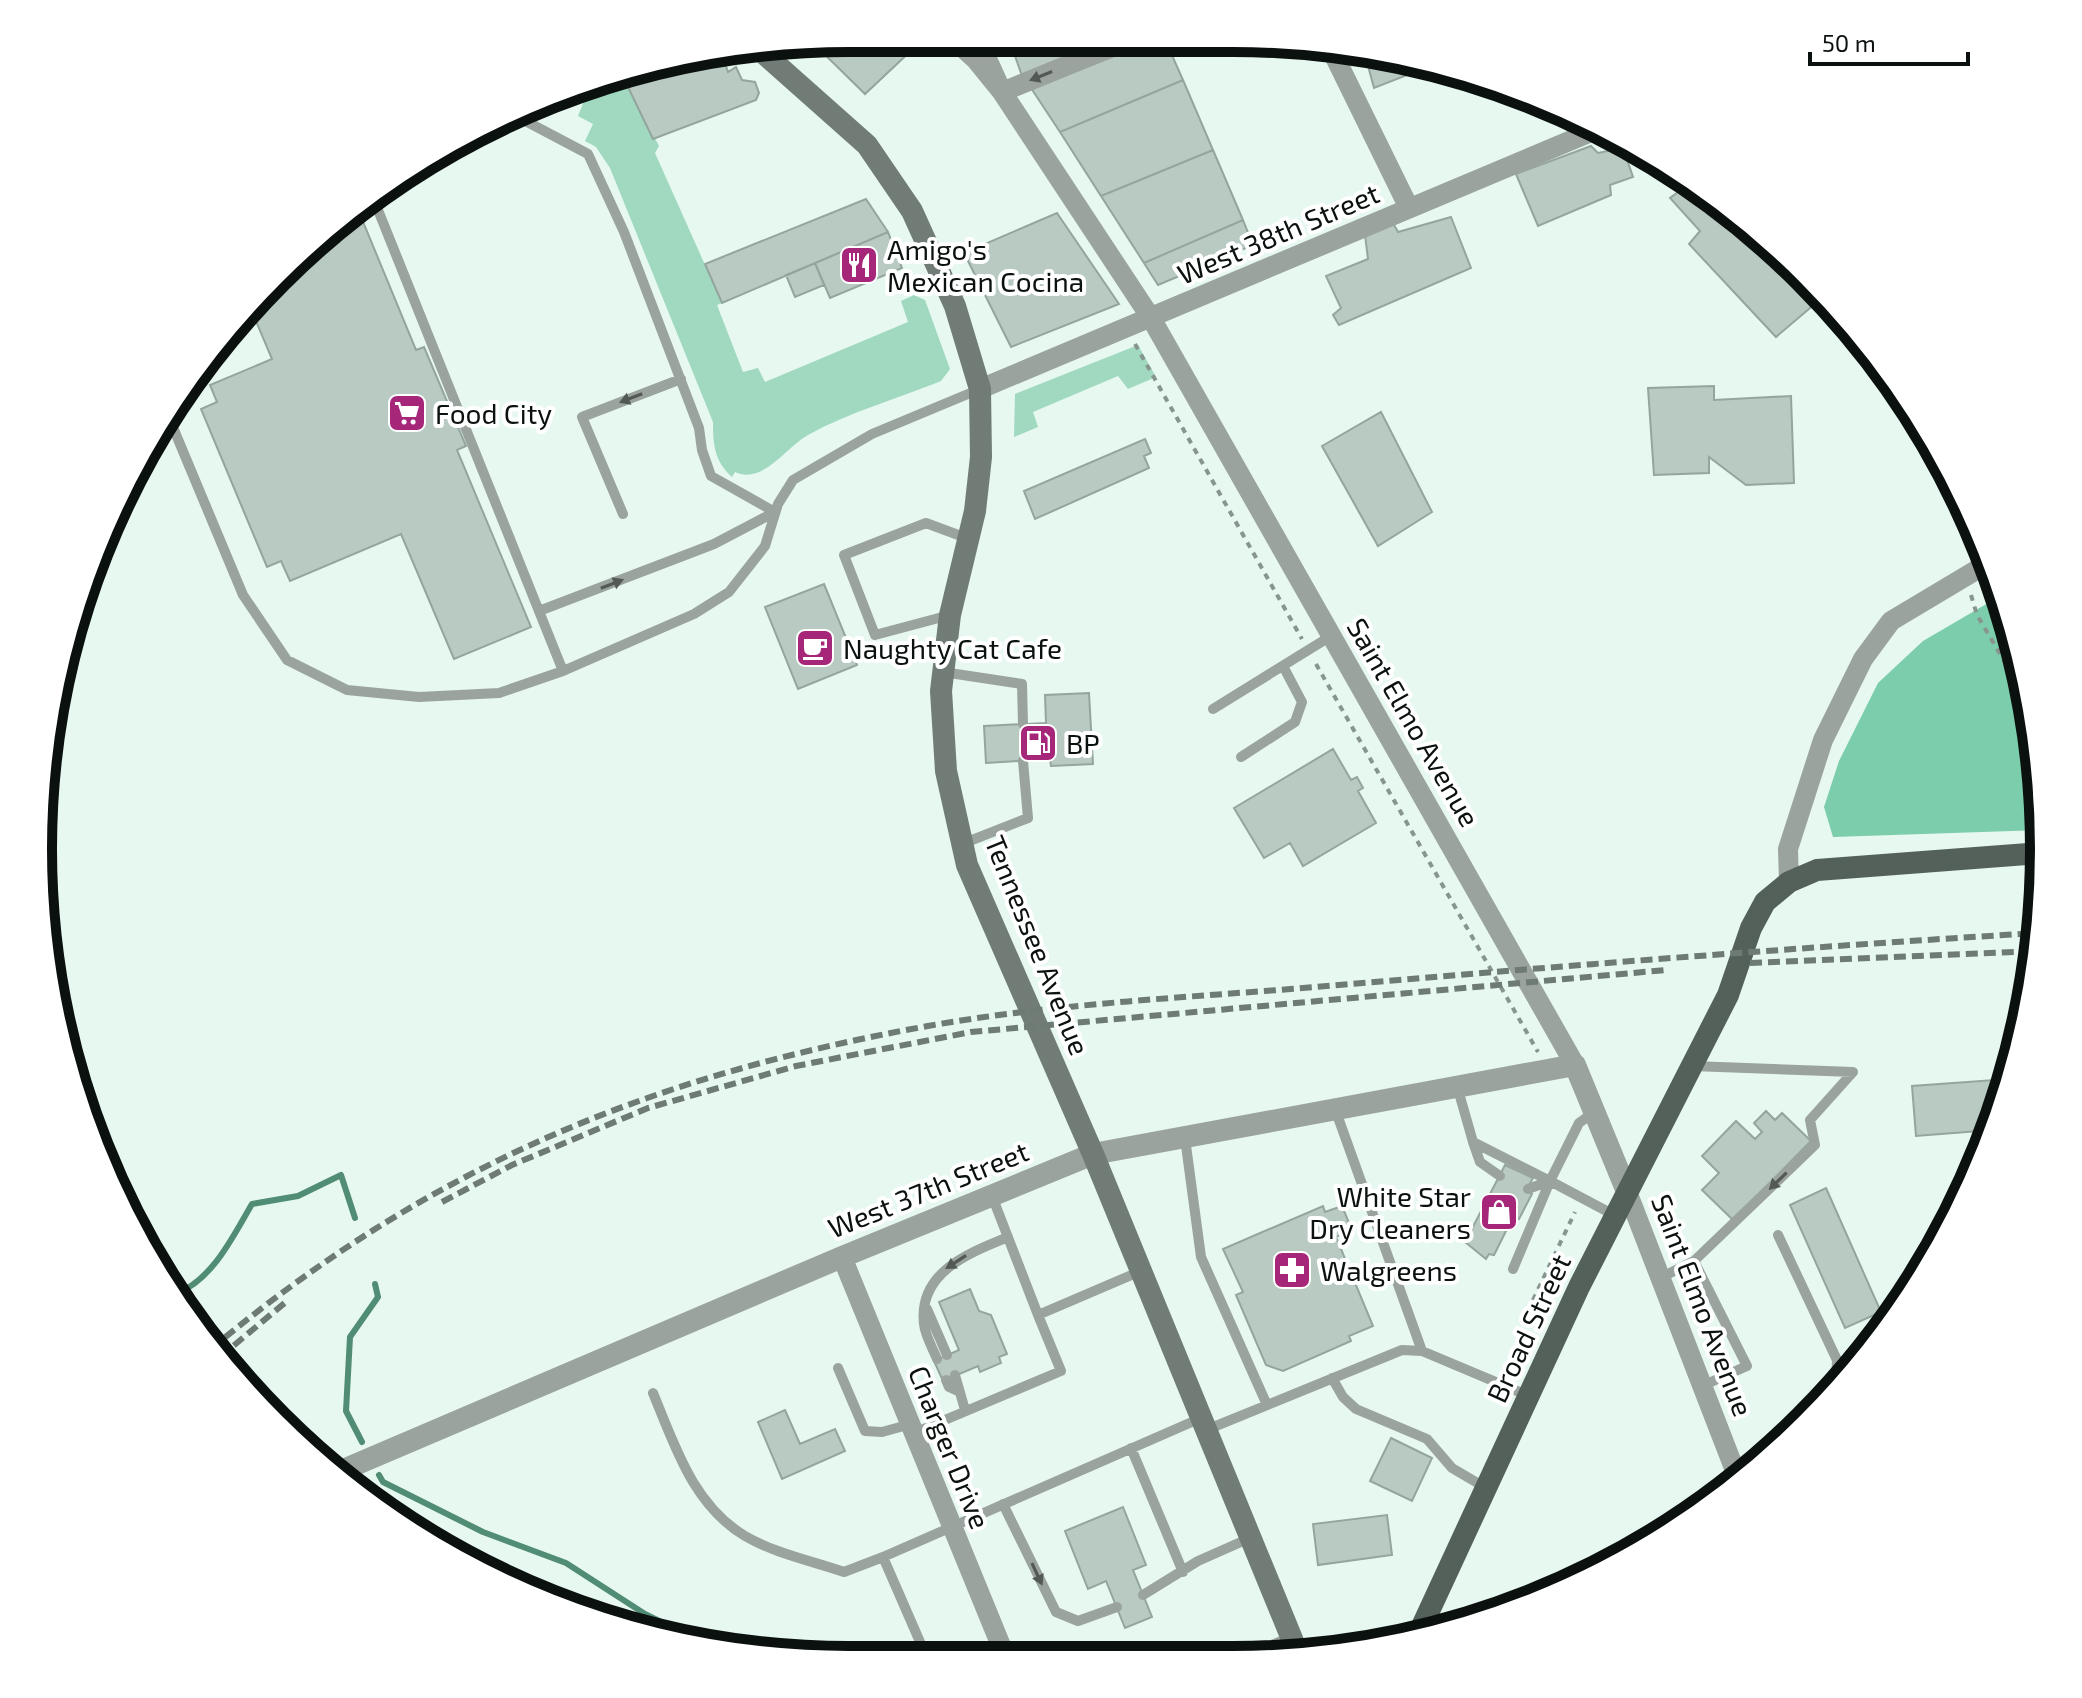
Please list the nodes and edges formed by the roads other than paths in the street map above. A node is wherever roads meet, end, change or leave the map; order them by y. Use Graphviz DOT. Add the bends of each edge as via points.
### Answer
graph roads {
  1 [pos="965,52"];
  2 [pos="984,52"];
  3 [pos="1100,52"];
  4 [pos="768,57"];
  5 [pos="1336,59"];
  6 [pos="1002,92"];
  7 [pos="526,121"];
  8 [pos="1586,134"];
  9 [pos="377,207"];
  10 [pos="1409,208"];
  11 [pos="1151,318"];
  12 [pos="681,379"];
  13 [pos="980,389"];
  14 [pos="173,427"];
  15 [pos="775,512"];
  16 [pos="623,514"];
  17 [pos="969,539"];
  18 [pos="1979,569"];
  19 [pos="539,611"];
  20 [pos="950,615"];
  21 [pos="1331,636"];
  22 [pos="1283,666"];
  23 [pos="563,671"];
  24 [pos="943,672"];
  25 [pos="1213,709"];
  26 [pos="1023,724"];
  27 [pos="1241,757"];
  28 [pos="1023,761"];
  29 [pos="962,844"];
  30 [pos="2030,854"];
  31 [pos="1789,882"];
  32 [pos="1696,1057"];
  33 [pos="1575,1065"];
  34 [pos="1457,1086"];
  35 [pos="1335,1109"];
  36 [pos="1594,1112"];
  37 [pos="1185,1137"];
  38 [pos="1473,1142"];
  39 [pos="1093,1154"];
  40 [pos="1500,1176"];
  41 [pos="1550,1181"];
  42 [pos="1528,1189"];
  43 [pos="1628,1194"];
  44 [pos="992,1196"];
  45 [pos="1616,1217"];
  46 [pos="1778,1235"];
  47 [pos="1008,1237"];
  48 [pos="842,1257"];
  49 [pos="1694,1261"];
  50 [pos="1513,1269"];
  51 [pos="1141,1271"];
  52 [pos="1660,1278"];
  53 [pos="1038,1315"];
  54 [pos="1422,1351"];
  55 [pos="942,1357"];
  56 [pos="838,1368"];
  57 [pos="1837,1368"];
  58 [pos="951,1378"];
  59 [pos="1332,1378"];
  60 [pos="1702,1386"];
  61 [pos="653,1393"];
  62 [pos="1529,1396"];
  63 [pos="1267,1405"];
  64 [pos="965,1410"];
  65 [pos="1204,1424"];
  66 [pos="913,1428"];
  67 [pos="1131,1448"];
  68 [pos="348,1468"];
  69 [pos="1734,1468"];
  70 [pos="1486,1488"];
  71 [pos="1003,1504"];
  72 [pos="953,1526"];
  73 [pos="1250,1538"];
  74 [pos="883,1557"];
  75 [pos="1183,1572"];
  76 [pos="1143,1595"];
  77 [pos="1117,1607"];
  78 [pos="1424,1623"];
  79 [pos="1294,1643"];
  80 [pos="922,1646"];
  81 [pos="1001,1646"];
  1 -- 6 [label="street, Saint Elmo Avenue"];
  2 -- 6 [label="street"];
  3 -- 6 [label="street, one-way"];
  4 -- 13 [label="main road, Tennessee Avenue" via="867,145 912,211 955,306"];
  5 -- 10 [label="street"];
  6 -- 11 [label="street, Saint Elmo Avenue"];
  7 -- 12 [label="lane" via="588,154"];
  8 -- 10 [label="street, West 38th Street"];
  9 -- 19 [label="lane"];
  10 -- 11 [label="street, West 38th Street"];
  11 -- 13 [label="street, West 38th Street"];
  11 -- 21 [label="street, Saint Elmo Avenue"];
  12 -- 15 [label="lane" via="711,476"];
  12 -- 16 [label="lane, one-way" via="582,417"];
  13 -- 15 [label="lane" via="872,434 812,466 793,480"];
  13 -- 17 [label="main road, Tennessee Avenue" via="981,457"];
  14 -- 23 [label="lane" via="243,595 287,660 347,690 419,697 499,693"];
  19 -- 15 [label="lane, one-way" via="714,544"];
  15 -- 23 [label="lane" via="765,546 729,592 694,614"];
  17 -- 20 [label="main road, Tennessee Avenue"];
  17 -- 20 [label="lane" via="926,523 844,555 875,635"];
  18 -- 31 [label="street" via="1891,621 1863,659 1823,740 1788,849"];
  19 -- 23 [label="lane"];
  20 -- 24 [label="main road, Tennessee Avenue"];
  21 -- 22 [label="lane"];
  21 -- 33 [label="street, Saint Elmo Avenue"];
  22 -- 25 [label="lane"];
  22 -- 27 [label="lane" via="1302,702 1299,714 1295,722"];
  24 -- 26 [label="lane" via="1022,684"];
  24 -- 29 [label="main road, Tennessee Avenue" via="946,771"];
  28 -- 29 [label="lane" via="1028,818"];
  29 -- 39 [label="main road, Tennessee Avenue"];
  30 -- 31 [label="main road" via="1817,870"];
  31 -- 32 [label="main road, Broad Street" via="1765,902 1751,928 1728,995"];
  32 -- 43 [label="main road, Broad Street"];
  32 -- 49 [label="lane, one-way" via="1853,1072 1810,1120 1815,1145"];
  33 -- 34 [label="street, West 37th Street"];
  33 -- 36 [label="street, Saint Elmo Avenue"];
  34 -- 35 [label="street, West 37th Street"];
  34 -- 38 [label="lane"];
  35 -- 37 [label="street, West 37th Street"];
  35 -- 54 [label="lane"];
  36 -- 41 [label="lane" via="1579,1123"];
  36 -- 43 [label="street, Saint Elmo Avenue"];
  37 -- 39 [label="street, West 37th Street"];
  37 -- 63 [label="lane" via="1201,1257"];
  38 -- 40 [label="lane" via="1480,1162"];
  38 -- 41 [label="lane"];
  39 -- 44 [label="street, West 37th Street"];
  39 -- 51 [label="main road, Tennessee Avenue"];
  41 -- 42 [label="lane"];
  41 -- 45 [label="lane"];
  41 -- 50 [label="lane"];
  43 -- 45 [label="main road, Broad Street"];
  43 -- 52 [label="street, Saint Elmo Avenue"];
  44 -- 47 [label="lane"];
  44 -- 48 [label="street, West 37th Street"];
  45 -- 62 [label="main road, Broad Street"];
  46 -- 57 [label="lane"];
  47 -- 53 [label="lane"];
  47 -- 55 [label="lane, one-way" via="947,1268 932,1283 924,1324"];
  48 -- 66 [label="street, Charger Drive"];
  48 -- 68 [label="street, West 37th Street"];
  49 -- 52 [label="lane"];
  49 -- 60 [label="lane" via="1747,1366"];
  51 -- 53 [label="lane"];
  51 -- 65 [label="main road, Tennessee Avenue"];
  52 -- 60 [label="street, Saint Elmo Avenue"];
  53 -- 64 [label="lane" via="1061,1371"];
  54 -- 59 [label="lane" via="1402,1350"];
  54 -- 62 [label="lane"];
  56 -- 66 [label="lane" via="865,1431"];
  58 -- 64 [label="lane" via="949,1387 960,1392"];
  59 -- 63 [label="lane"];
  59 -- 70 [label="lane" via="1356,1409 1427,1439 1452,1468"];
  60 -- 69 [label="street, Saint Elmo Avenue"];
  61 -- 74 [label="lane" via="689,1478 727,1524 747,1537 844,1572"];
  62 -- 70 [label="main road, Broad Street"];
  63 -- 65 [label="lane"];
  64 -- 66 [label="lane"];
  65 -- 67 [label="lane"];
  65 -- 73 [label="main road, Tennessee Avenue"];
  66 -- 72 [label="street, Charger Drive"];
  67 -- 71 [label="lane"];
  67 -- 75 [label="lane"];
  70 -- 78 [label="main road, Broad Street"];
  71 -- 72 [label="lane"];
  71 -- 77 [label="lane, one-way" via="1056,1612 1078,1621"];
  72 -- 74 [label="lane"];
  72 -- 81 [label="street, Charger Drive"];
  73 -- 75 [label="lane"];
  73 -- 79 [label="main road, Tennessee Avenue"];
  74 -- 80 [label="lane"];
  75 -- 76 [label="lane"];
}
